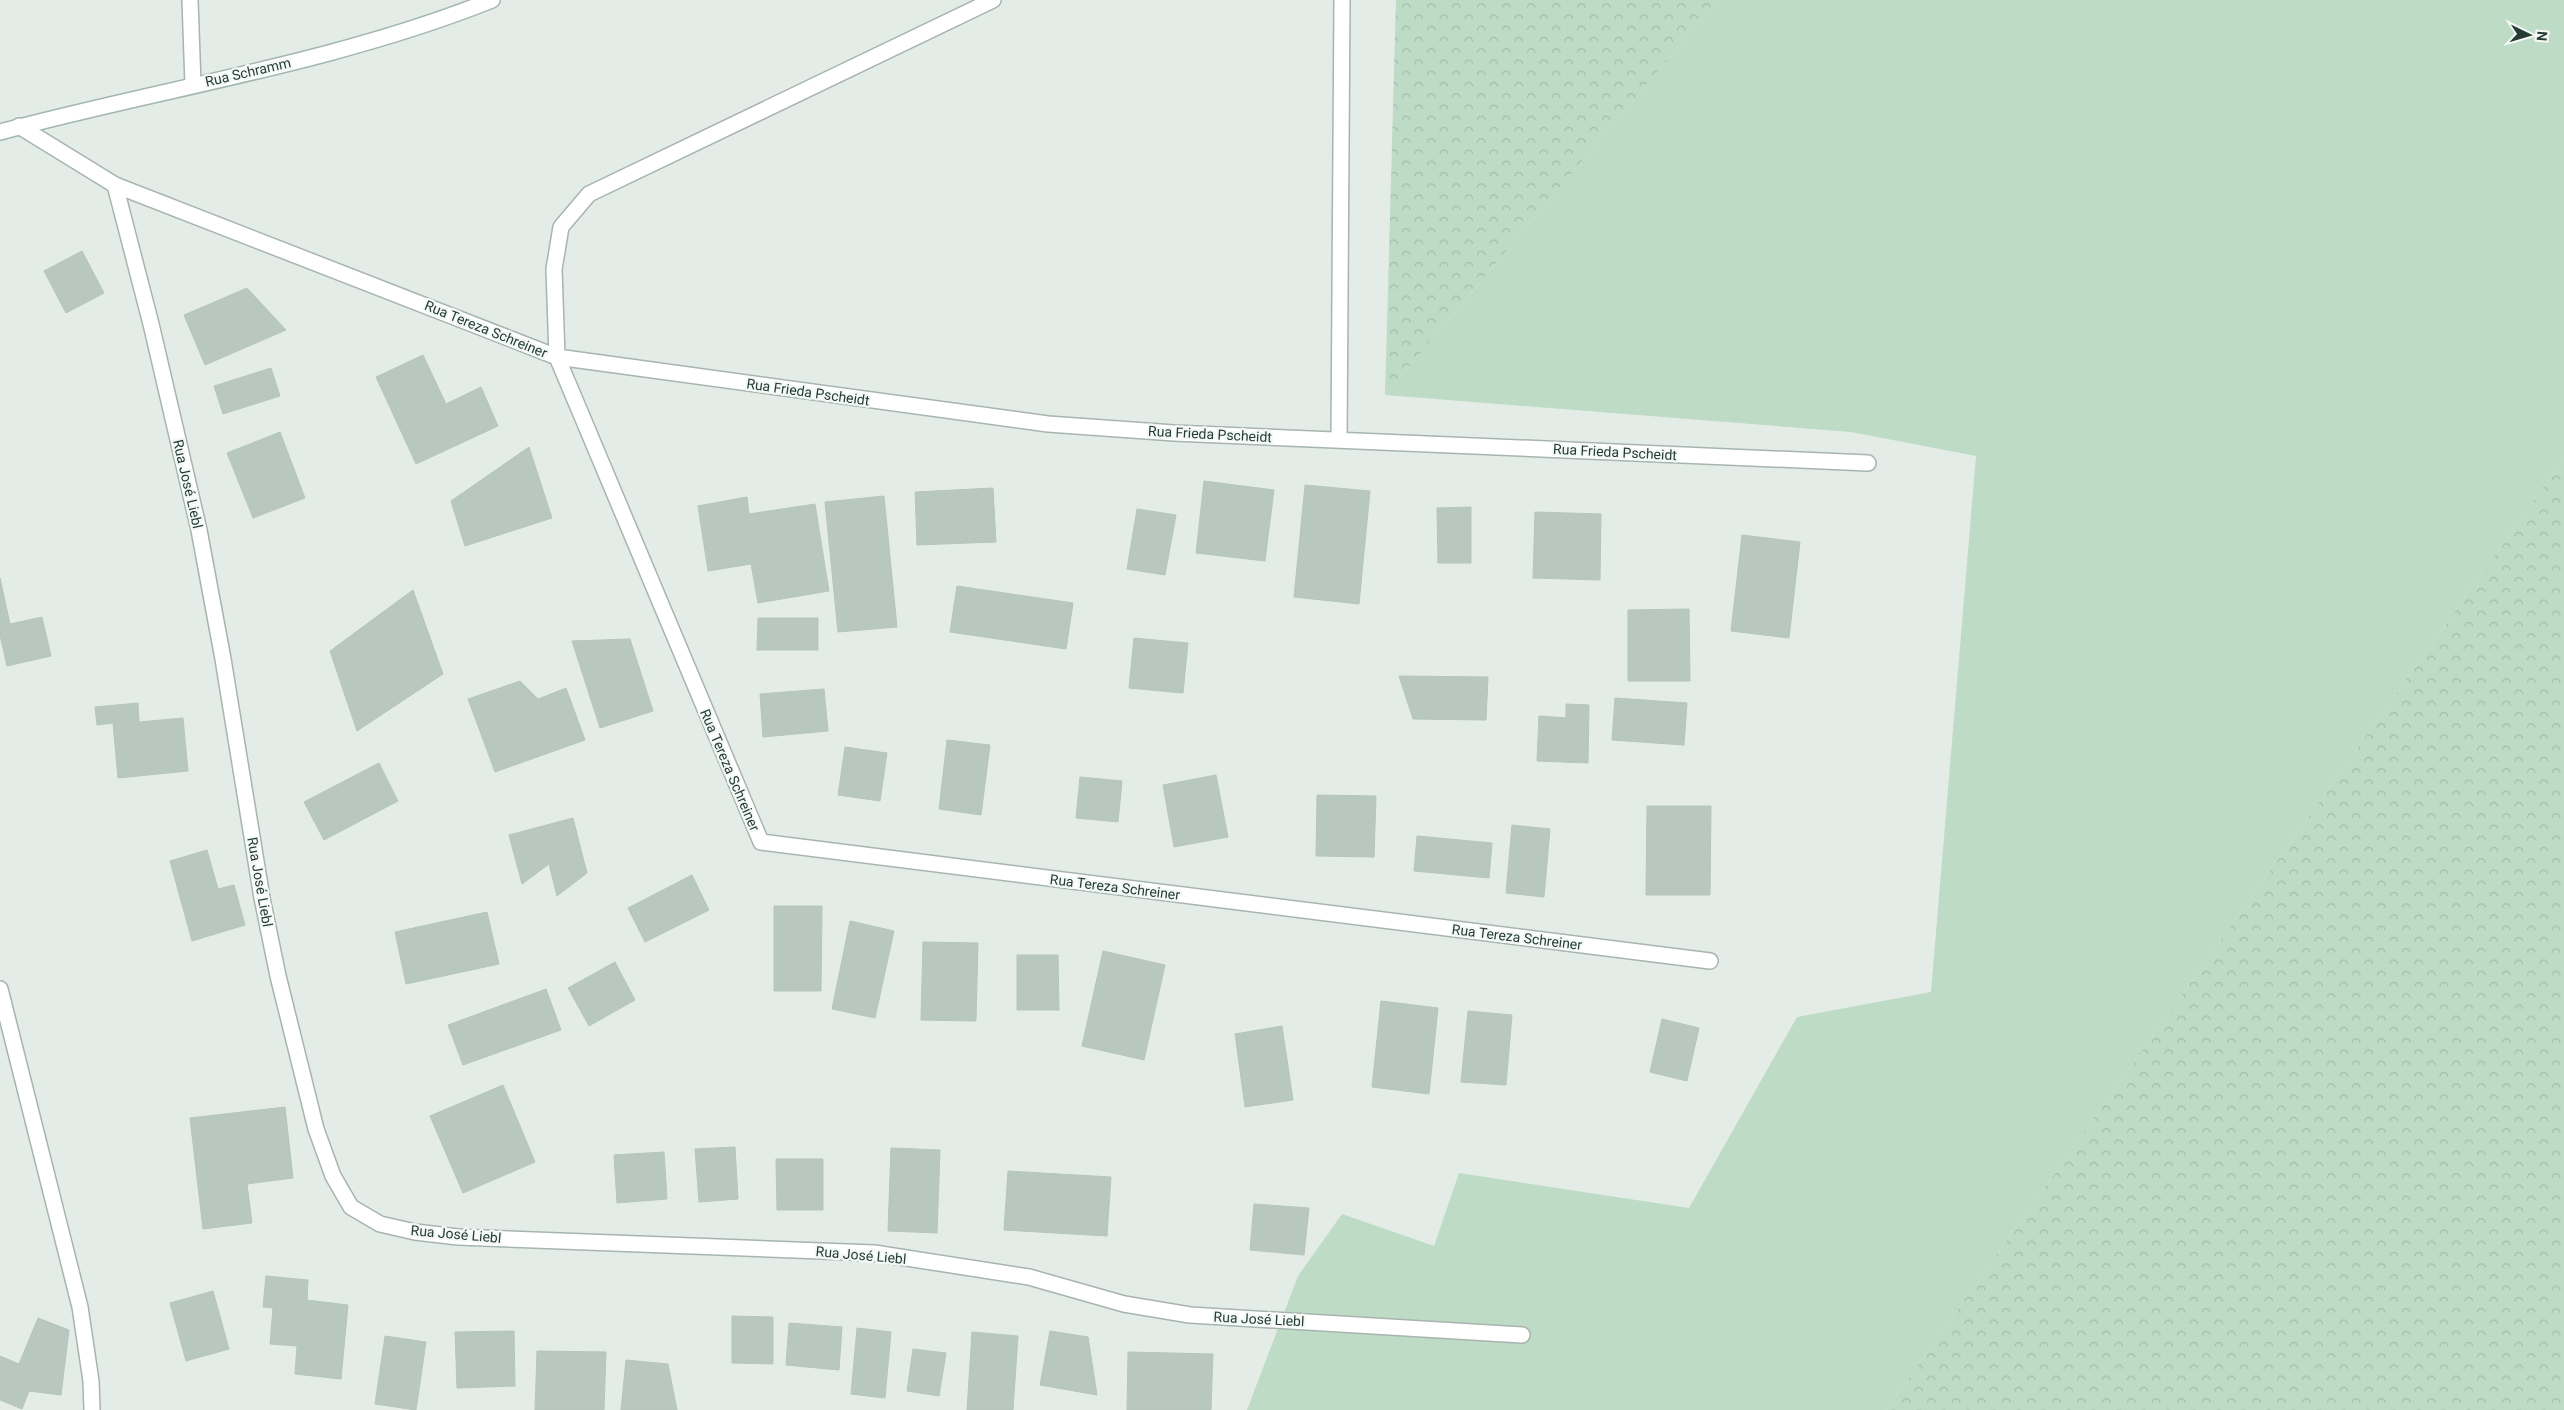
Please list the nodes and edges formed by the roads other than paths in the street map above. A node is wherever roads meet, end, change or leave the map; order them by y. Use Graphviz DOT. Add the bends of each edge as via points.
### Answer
graph roads {
  1 [pos="190,0"];
  2 [pos="492,0"];
  3 [pos="993,0"];
  4 [pos="1342,0"];
  5 [pos="193,85"];
  6 [pos="19,126"];
  7 [pos="0,132"];
  8 [pos="115,185"];
  9 [pos="557,357"];
  10 [pos="1339,439"];
  11 [pos="1868,463"];
  12 [pos="1710,961"];
  13 [pos="0,989"];
  14 [pos="1522,1335"];
  15 [pos="92,1410"];
  1 -- 5 [label="street"];
  2 -- 5 [label="street, Rua Schramm" via="400,33"];
  3 -- 9 [label="street" via="589,194 561,227 554,269"];
  4 -- 10 [label="street"];
  5 -- 6 [label="street, Rua Schramm"];
  6 -- 7 [label="street, Rua Schramm"];
  6 -- 8 [label="street, Rua Tereza Schreiner"];
  8 -- 9 [label="street, Rua Tereza Schreiner"];
  8 -- 14 [label="street, Rua José Liebl" via="199,530 278,976 316,1129 333,1176 351,1207 380,1224 458,1237 874,1254 1029,1277 1124,1304 1190,1315"];
  9 -- 10 [label="street, Rua Frieda Pscheidt" via="1048,424 1174,433"];
  9 -- 12 [label="street, Rua Tereza Schreiner" via="760,842"];
  10 -- 11 [label="street, Rua Frieda Pscheidt"];
  13 -- 15 [label="street" via="80,1307"];
}
